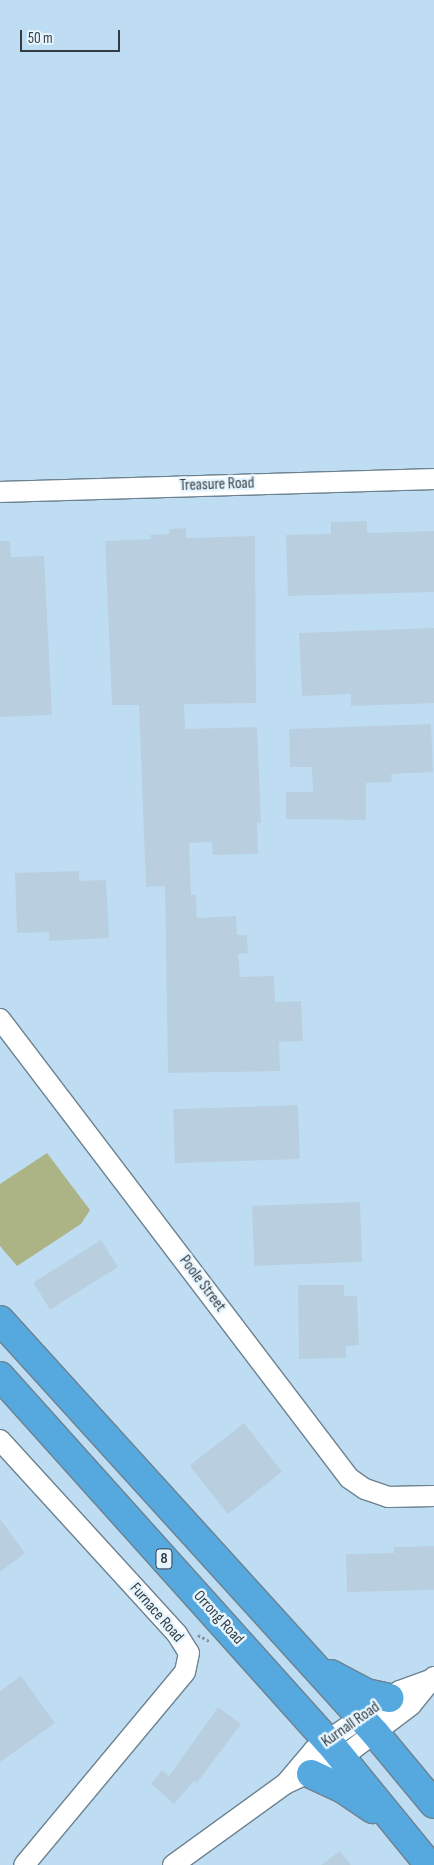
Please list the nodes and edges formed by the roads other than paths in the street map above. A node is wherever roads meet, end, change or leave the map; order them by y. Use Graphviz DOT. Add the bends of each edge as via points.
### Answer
graph roads {
  1 [pos="434,479"];
  2 [pos="0,492"];
  3 [pos="0,1019"];
  4 [pos="0,1320"];
  5 [pos="0,1376"];
  6 [pos="0,1440"];
  7 [pos="434,1496"];
  8 [pos="316,1667"];
  9 [pos="431,1679"];
  10 [pos="389,1698"];
  11 [pos="368,1726"];
  12 [pos="335,1750"];
  13 [pos="311,1774"];
  14 [pos="285,1784"];
  15 [pos="434,1804"];
  16 [pos="397,1825"];
  17 [pos="24,1865"];
  18 [pos="173,1865"];
  19 [pos="429,1865"];
  1 -- 2 [label="street, Treasure Road"];
  3 -- 7 [label="street, Poole Street" via="349,1478 365,1489 388,1497"];
  4 -- 8 [label="highway"];
  5 -- 12 [label="highway, Orrong Road / 8"];
  6 -- 17 [label="street, Furnace Road" via="180,1638 189,1654 185,1672"];
  8 -- 10 [label="highway" via="366,1693"];
  8 -- 11 [label="highway"];
  9 -- 10 [label="street, Kurnall Road"];
  9 -- 11 [label="street, Kurnall Road" via="411,1705"];
  10 -- 11 [label="street, Kurnall Road"];
  11 -- 12 [label="street, Kurnall Road"];
  11 -- 15 [label="highway"];
  12 -- 13 [label="street, Kurnall Road"];
  12 -- 14 [label="street, Kurnall Road" via="314,1750"];
  12 -- 16 [label="highway, Orrong Road / 8"];
  13 -- 14 [label="street, Kurnall Road"];
  13 -- 16 [label="highway" via="343,1789"];
  14 -- 18 [label="street, Kurnall Road"];
  16 -- 19 [label="highway, Orrong Road / 8"];
}
